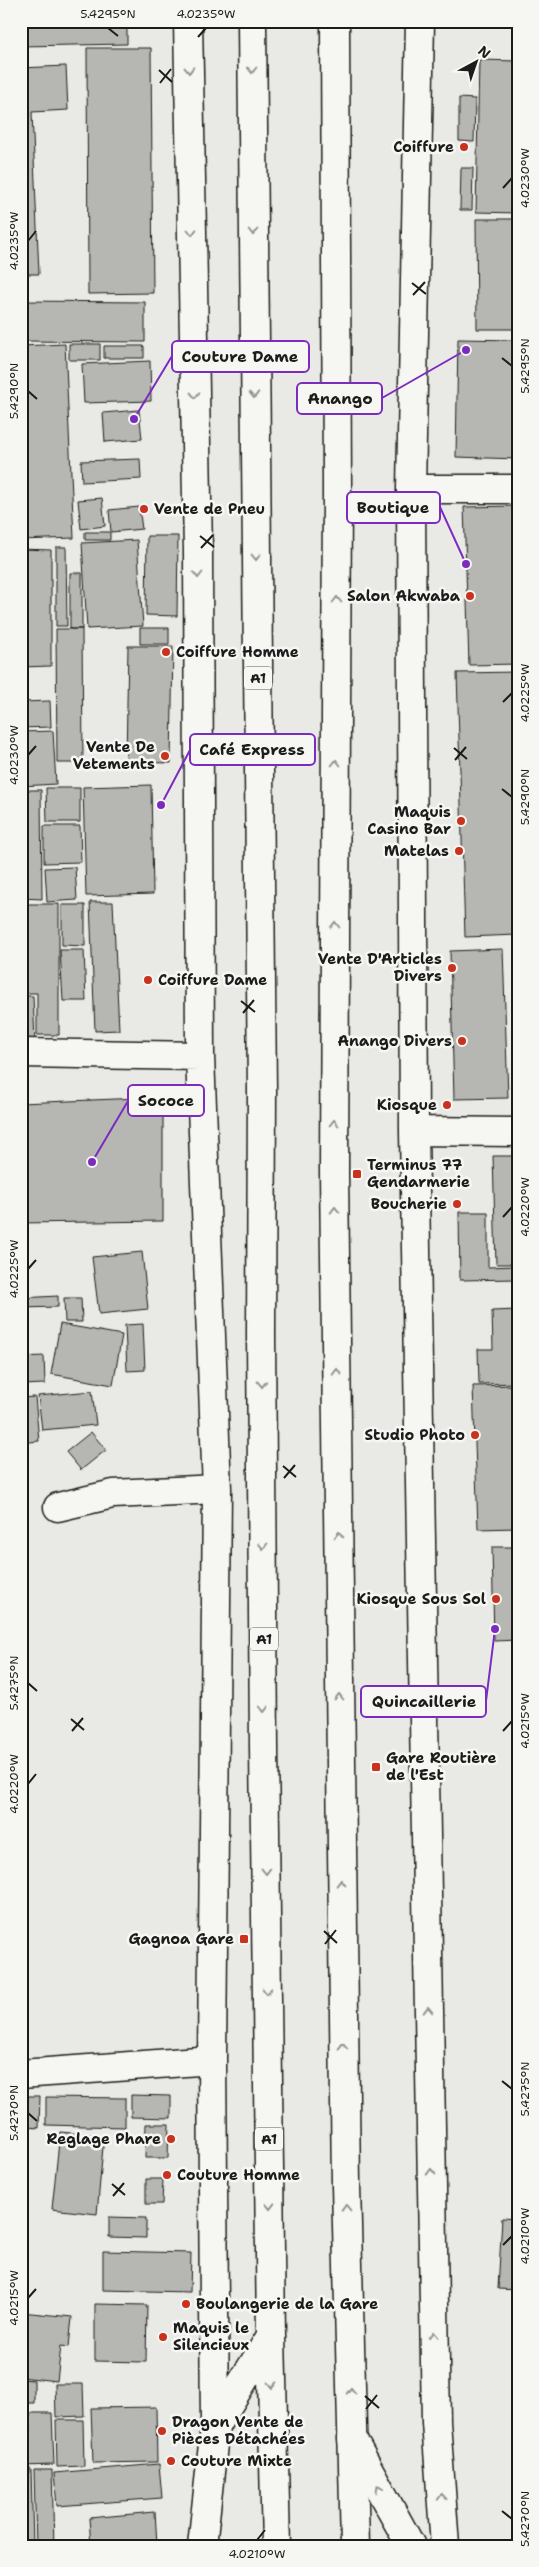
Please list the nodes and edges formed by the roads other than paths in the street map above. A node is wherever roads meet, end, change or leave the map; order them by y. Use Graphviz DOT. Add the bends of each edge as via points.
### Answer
graph roads {
  1 [pos="188,21"];
  2 [pos="252,21"];
  3 [pos="335,21"];
  4 [pos="420,21"];
  5 [pos="411,489"];
  6 [pos="518,489"];
  7 [pos="21,1053"];
  8 [pos="200,1056"];
  9 [pos="414,1131"];
  10 [pos="518,1132"];
  11 [pos="217,1489"];
  12 [pos="58,1507"];
  13 [pos="212,2060"];
  14 [pos="21,2074"];
  15 [pos="271,2336"];
  16 [pos="216,2426"];
  17 [pos="352,2440"];
  18 [pos="202,2546"];
  19 [pos="276,2546"];
  20 [pos="355,2546"];
  21 [pos="411,2546"];
  22 [pos="445,2546"];
  1 -- 8 [label="street, one-way" via="198,551"];
  2 -- 15 [label="street, A1, one-way"];
  17 -- 3 [label="street, one-way" via="339,1766 339,1466 334,1172"];
  4 -- 5 [label="street"];
  5 -- 6 [label="street"];
  5 -- 9 [label="street"];
  7 -- 8 [label="street"];
  8 -- 11 [label="street"];
  9 -- 10 [label="street"];
  22 -- 9 [label="street, one-way" via="436,2412"];
  11 -- 12 [label="street" via="113,1494"];
  11 -- 13 [label="street"];
  13 -- 14 [label="street"];
  13 -- 16 [label="street"];
  15 -- 16 [label="street"];
  15 -- 19 [label="street, A1, one-way"];
  16 -- 18 [label="street"];
  17 -- 20 [label="street"];
  21 -- 17 [label="street, one-way"];
}
